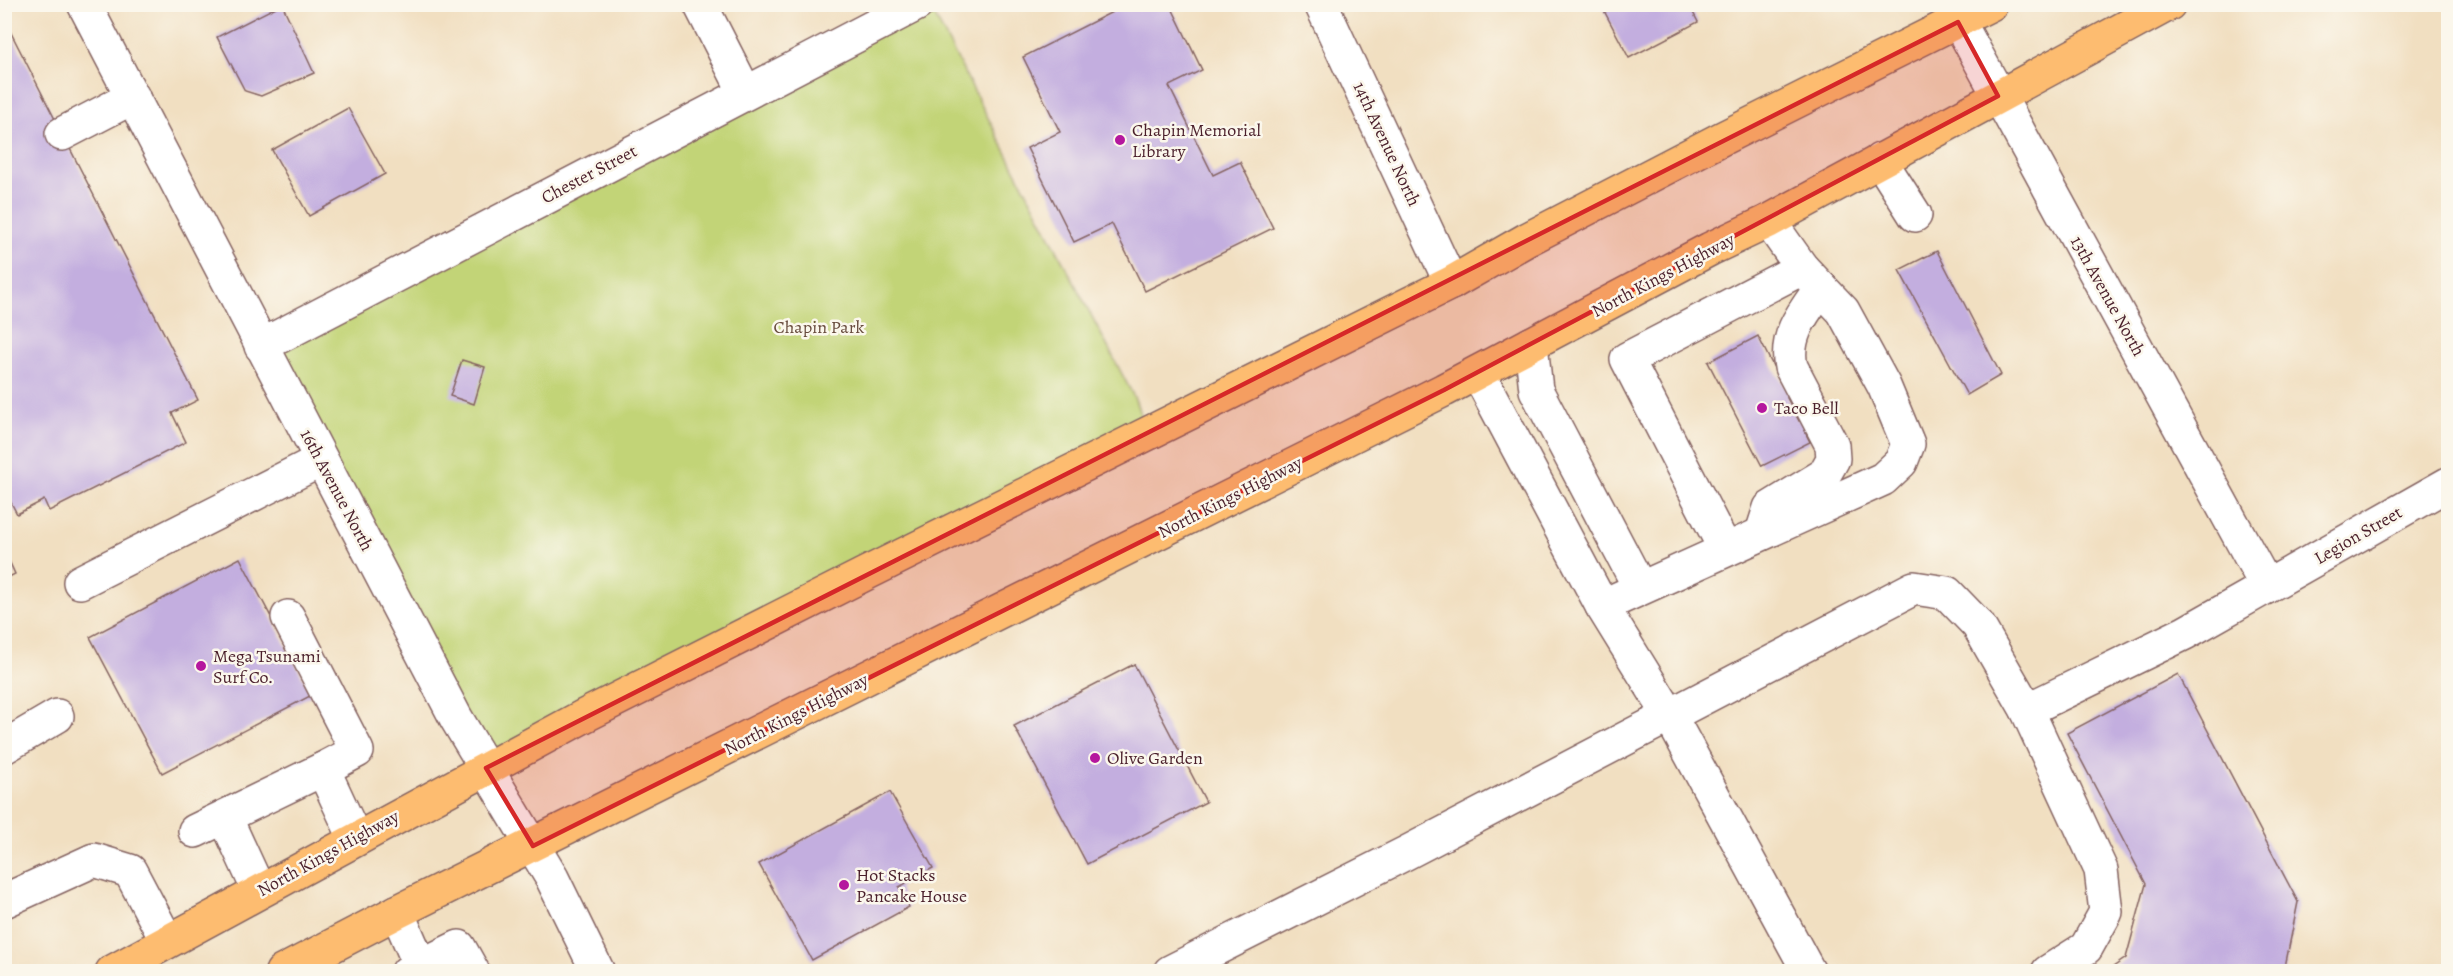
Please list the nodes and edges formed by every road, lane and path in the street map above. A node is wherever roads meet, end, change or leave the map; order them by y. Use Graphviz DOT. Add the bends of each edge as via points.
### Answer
graph roads {
  1 [pos="84,4"];
  2 [pos="700,4"];
  3 [pos="917,4"];
  4 [pos="1321,4"];
  5 [pos="1991,4"];
  6 [pos="2169,4"];
  7 [pos="1953,13"];
  8 [pos="745,92"];
  9 [pos="1998,96"];
  10 [pos="133,98"];
  11 [pos="62,134"];
  12 [pos="1880,160"];
  13 [pos="1915,215"];
  14 [pos="1769,221"];
  15 [pos="1812,278"];
  16 [pos="1451,283"];
  17 [pos="1531,344"];
  18 [pos="261,346"];
  19 [pos="1478,373"];
  20 [pos="321,460"];
  21 [pos="2448,484"];
  22 [pos="1762,533"];
  23 [pos="1725,549"];
  24 [pos="80,582"];
  25 [pos="2267,587"];
  26 [pos="1640,588"];
  27 [pos="1602,606"];
  28 [pos="288,617"];
  29 [pos="2027,711"];
  30 [pos="57,716"];
  31 [pos="1670,716"];
  32 [pos="4,747"];
  33 [pos="486,768"];
  34 [pos="323,769"];
  35 [pos="225,817"];
  36 [pos="195,831"];
  37 [pos="355,838"];
  38 [pos="533,846"];
  39 [pos="259,891"];
  40 [pos="4,901"];
  41 [pos="397,912"];
  42 [pos="167,941"];
  43 [pos="417,969"];
  44 [pos="112,972"];
  45 [pos="282,972"];
  46 [pos="473,972"];
  47 [pos="598,972"];
  48 [pos="1170,972"];
  49 [pos="1809,972"];
  50 [pos="2048,972"];
  1 -- 10 [label="street, 16th Avenue North"];
  2 -- 8 [label="street"];
  3 -- 8 [label="street, Chester Street"];
  4 -- 16 [label="street, 14th Avenue North"];
  5 -- 7 [label="main road, North Kings Highway"];
  6 -- 9 [label="main road, North Kings Highway"];
  7 -- 9 [label="street, 13th Avenue North"];
  7 -- 16 [label="main road, North Kings Highway"];
  8 -- 18 [label="street, Chester Street"];
  9 -- 12 [label="main road, North Kings Highway"];
  9 -- 25 [label="street, 13th Avenue North"];
  10 -- 11 [label="street"];
  10 -- 18 [label="street, 16th Avenue North"];
  12 -- 13 [label="street"];
  12 -- 14 [label="main road, North Kings Highway"];
  14 -- 15 [label="street"];
  14 -- 17 [label="main road, North Kings Highway"];
  15 -- 22 [label="street" via="1789,357 1832,446 1833,459 1824,476 1770,508"];
  15 -- 22 [label="street" via="1843,310 1884,386 1908,444 1901,462 1883,479"];
  15 -- 23 [label="street" via="1627,359"];
  16 -- 33 [label="main road, North Kings Highway" via="847,583"];
  17 -- 19 [label="main road, North Kings Highway"];
  17 -- 26 [label="street" via="1536,390"];
  18 -- 20 [label="street, 16th Avenue North"];
  19 -- 27 [label="street"];
  19 -- 38 [label="main road, North Kings Highway"];
  20 -- 24 [label="street"];
  20 -- 33 [label="street, 16th Avenue North"];
  21 -- 25 [label="street, Legion Street"];
  22 -- 23 [label="street"];
  23 -- 26 [label="street"];
  25 -- 29 [label="street, Legion Street" via="2185,633"];
  26 -- 27 [label="street"];
  27 -- 31 [label="street"];
  28 -- 34 [label="street" via="357,751"];
  29 -- 31 [label="street" via="1978,625 1947,593 1914,588"];
  29 -- 50 [label="street" via="2102,870 2106,912 2086,948"];
  30 -- 32 [label="street"];
  31 -- 48 [label="street"];
  31 -- 49 [label="street"];
  33 -- 37 [label="main road, North Kings Highway"];
  33 -- 38 [label="street, 16th Avenue North"];
  34 -- 35 [label="street"];
  34 -- 37 [label="street"];
  35 -- 36 [label="street"];
  35 -- 39 [label="street"];
  37 -- 39 [label="main road, North Kings Highway"];
  38 -- 41 [label="main road, North Kings Highway"];
  38 -- 47 [label="street, 16th Avenue North"];
  39 -- 42 [label="main road, North Kings Highway"];
  40 -- 42 [label="street" via="94,860 130,871"];
  41 -- 43 [label="street"];
  41 -- 45 [label="main road, North Kings Highway"];
  42 -- 44 [label="main road, North Kings Highway"];
  43 -- 46 [label="street" via="459,947"];
}
